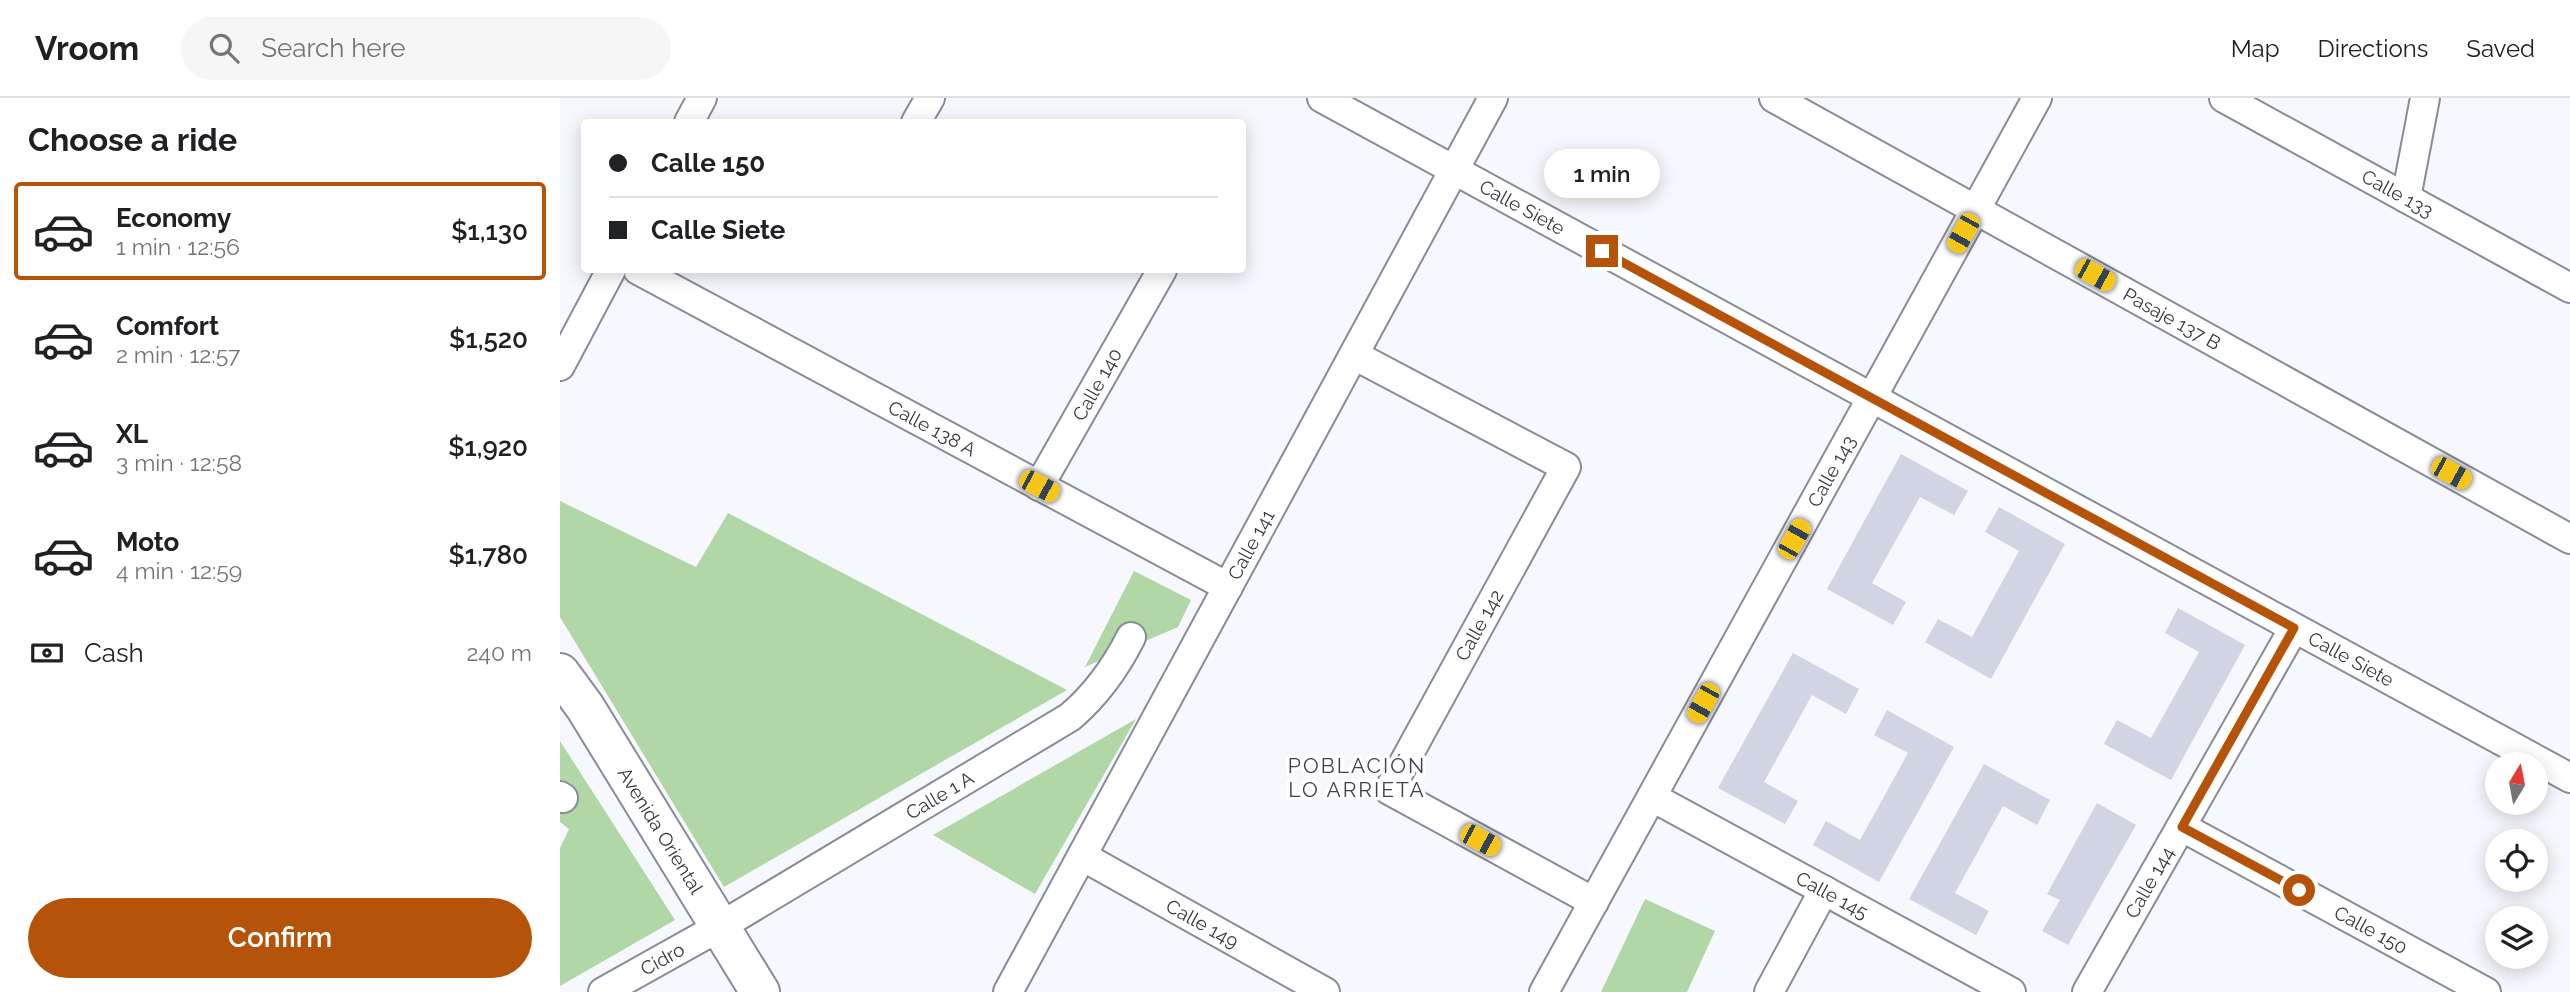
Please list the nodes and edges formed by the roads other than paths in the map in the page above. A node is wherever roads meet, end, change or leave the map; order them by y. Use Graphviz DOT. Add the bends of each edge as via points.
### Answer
graph roads {
  1 [pos="702,98"];
  2 [pos="930,98"];
  3 [pos="1322,98"];
  4 [pos="1493,98"];
  5 [pos="1774,98"];
  6 [pos="2037,98"];
  7 [pos="2224,98"];
  8 [pos="2425,98"];
  9 [pos="691,119"];
  10 [pos="918,119"];
  11 [pos="1454,170"];
  12 [pos="2406,198"];
  13 [pos="1976,209"];
  14 [pos="609,273"];
  15 [pos="644,273"];
  16 [pos="1151,273"];
  17 [pos="2570,288"];
  18 [pos="563,353"];
  19 [pos="1354,355"];
  20 [pos="1872,398"];
  21 [pos="1039,486"];
  22 [pos="2570,539"];
  23 [pos="1228,587"];
  24 [pos="2294,628"];
  25 [pos="1131,637"];
  26 [pos="560,673"];
  27 [pos="2570,778"];
  28 [pos="1652,797"];
  29 [pos="2182,827"];
  30 [pos="1082,856"];
  31 [pos="1824,890"];
  32 [pos="1594,902"];
  33 [pos="721,926"];
  34 [pos="603,992"];
  35 [pos="760,992"];
  36 [pos="1008,992"];
  37 [pos="1325,992"];
  38 [pos="1544,992"];
  39 [pos="1769,992"];
  40 [pos="2011,992"];
  41 [pos="2087,992"];
  42 [pos="2486,992"];
  1 -- 9 [label="street"];
  2 -- 10 [label="street"];
  3 -- 11 [label="street, Calle Siete"];
  4 -- 11 [label="street, Calle 141"];
  5 -- 13 [label="street, Pasaje 137 B"];
  6 -- 13 [label="street, Calle 143"];
  7 -- 12 [label="street, Calle 133"];
  8 -- 12 [label="street"];
  11 -- 19 [label="street, Calle 141"];
  11 -- 20 [label="street, Calle Siete"];
  12 -- 17 [label="street, Calle 133"];
  13 -- 20 [label="street, Calle 143"];
  13 -- 22 [label="street, Pasaje 137 B"];
  14 -- 18 [label="street"];
  15 -- 21 [label="street, Calle 138 A"];
  16 -- 21 [label="street, Calle 140"];
  19 -- 23 [label="street, Calle 141"];
  19 -- 32 [label="street, Calle 142" via="1566,467 1389,790"];
  20 -- 24 [label="street, Calle Siete"];
  20 -- 28 [label="street, Calle 143"];
  21 -- 23 [label="street, Calle 138 A"];
  23 -- 30 [label="street, Calle 141"];
  24 -- 27 [label="street, Calle Siete"];
  24 -- 29 [label="street, Calle 144"];
  25 -- 33 [label="street, Calle 1 A" via="1100,689 1070,717"];
  26 -- 33 [label="main road, Avenida Oriental"];
  28 -- 31 [label="street, Calle 145"];
  28 -- 32 [label="street, Calle 143"];
  29 -- 41 [label="street, Calle 144"];
  29 -- 42 [label="street, Calle 150"];
  30 -- 36 [label="street, Calle 141"];
  30 -- 37 [label="street, Calle 149"];
  31 -- 39 [label="street"];
  31 -- 40 [label="street, Calle 145"];
  32 -- 38 [label="street, Calle 143"];
  33 -- 34 [label="street, Cidro"];
  33 -- 35 [label="main road, Avenida Oriental"];
}
